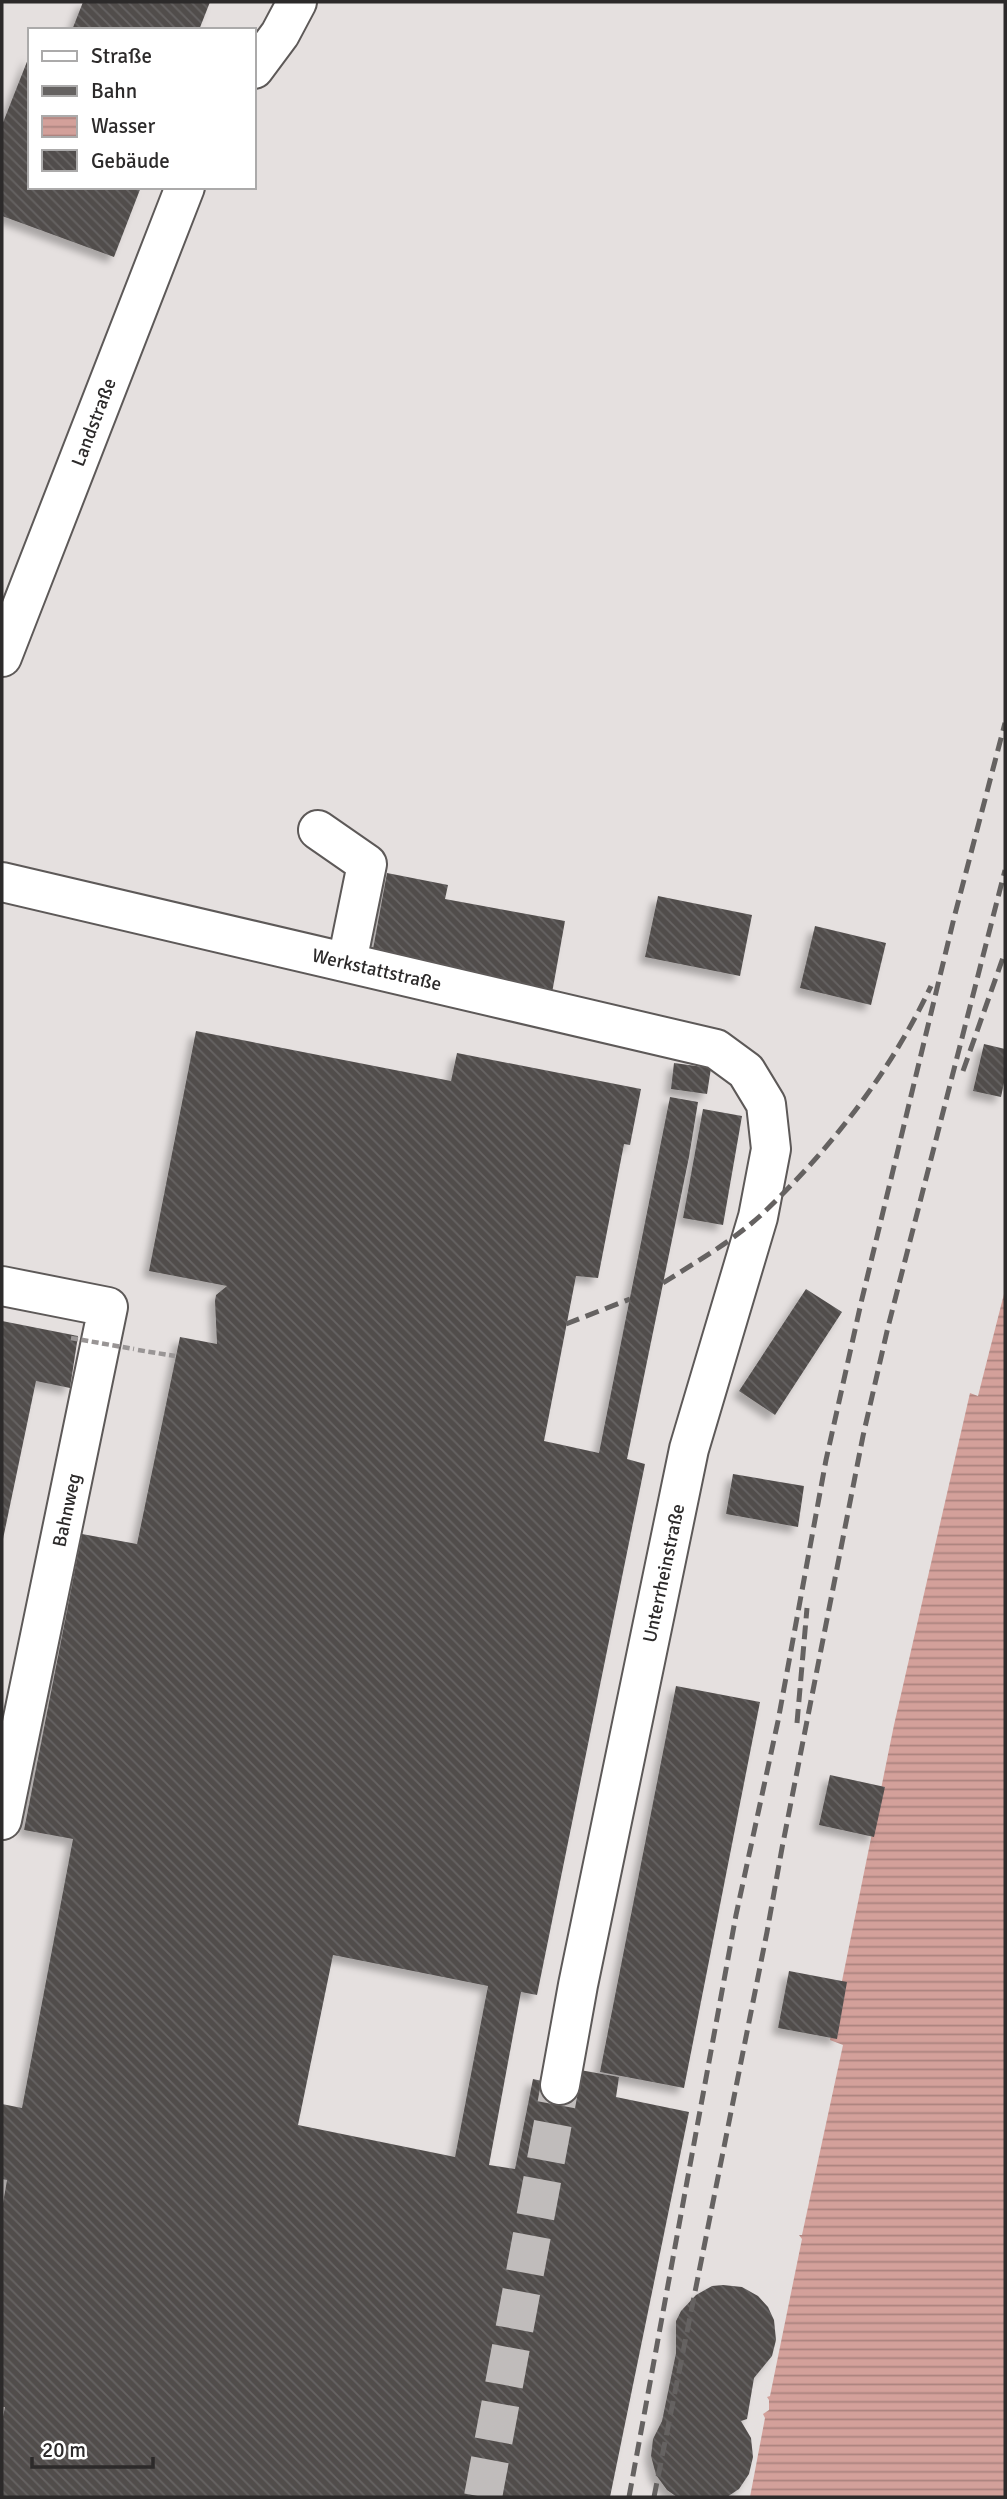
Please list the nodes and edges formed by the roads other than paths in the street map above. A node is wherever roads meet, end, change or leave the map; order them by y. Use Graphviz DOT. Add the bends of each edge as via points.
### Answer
graph roads {
  1 [pos="298,2"];
  2 [pos="256,66"];
  3 [pos="184,189"];
  4 [pos="2,657"];
  5 [pos="318,831"];
  6 [pos="2,882"];
  7 [pos="346,962"];
  8 [pos="746,1071"];
  9 [pos="2,1286"];
  10 [pos="2,1819"];
  11 [pos="560,2085"];
  1 -- 2 [label="lane"];
  3 -- 4 [label="lane, Landstraße"];
  5 -- 7 [label="lane" via="367,864"];
  6 -- 7 [label="lane, Werkstattstraße"];
  7 -- 8 [label="lane, Werkstattstraße" via="716,1049"];
  8 -- 11 [label="lane, Unterrheinstraße" via="766,1104 771,1149 758,1217 689,1449"];
  9 -- 10 [label="lane, Bahnweg" via="108,1307"];
}
